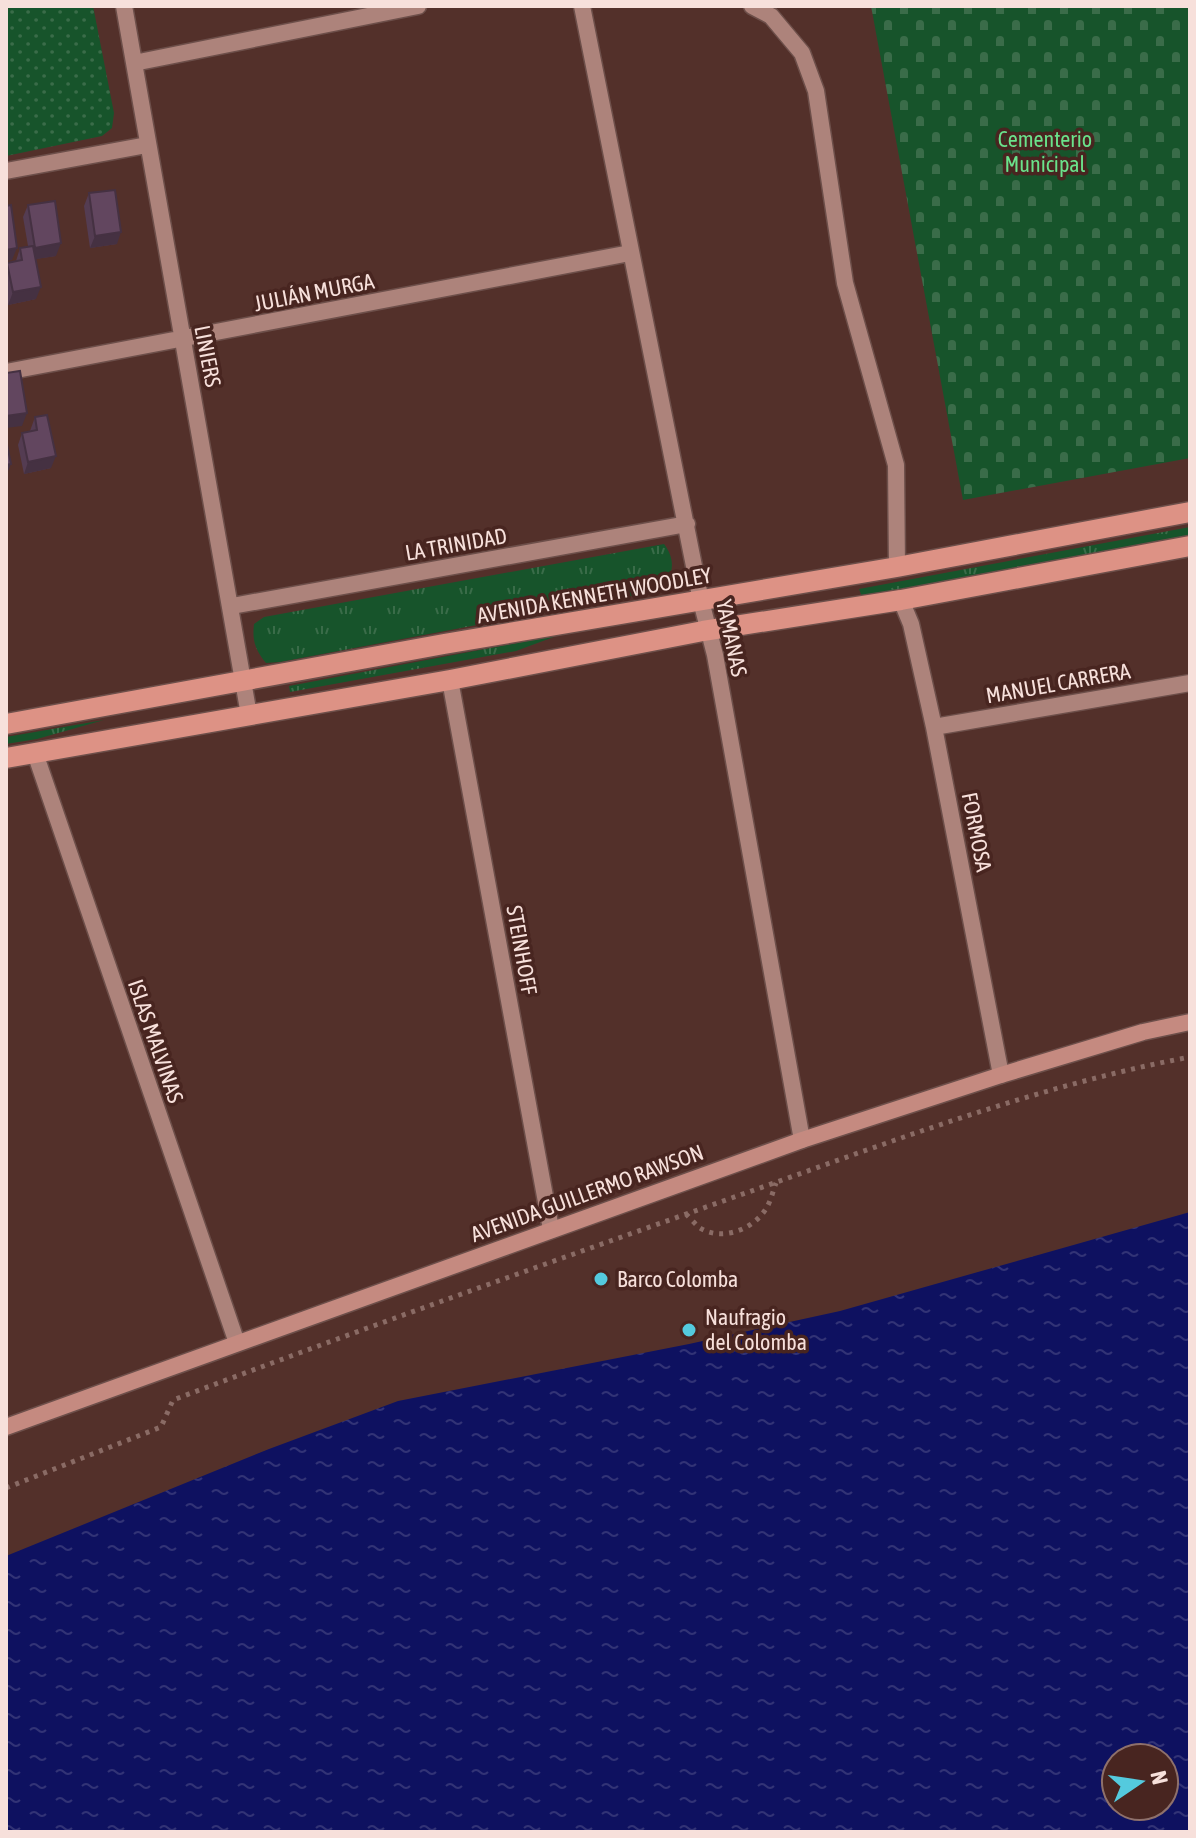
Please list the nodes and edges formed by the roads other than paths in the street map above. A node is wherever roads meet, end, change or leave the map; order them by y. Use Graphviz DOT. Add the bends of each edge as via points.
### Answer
graph roads {
  1 [pos="124,6"];
  2 [pos="418,6"];
  3 [pos="582,6"];
  4 [pos="752,6"];
  5 [pos="134,63"];
  6 [pos="147,145"];
  7 [pos="6,171"];
  8 [pos="630,253"];
  9 [pos="182,340"];
  10 [pos="6,372"];
  11 [pos="1190,512"];
  12 [pos="687,524"];
  13 [pos="1190,546"];
  14 [pos="897,567"];
  15 [pos="901,600"];
  16 [pos="701,601"];
  17 [pos="232,606"];
  18 [pos="709,630"];
  19 [pos="450,680"];
  20 [pos="243,681"];
  21 [pos="1190,683"];
  22 [pos="249,715"];
  23 [pos="6,724"];
  24 [pos="934,727"];
  25 [pos="35,753"];
  26 [pos="6,758"];
  27 [pos="1190,1022"];
  28 [pos="1001,1075"];
  29 [pos="802,1140"];
  30 [pos="551,1229"];
  31 [pos="237,1343"];
  32 [pos="6,1427"];
  1 -- 5 [label="street, LINIERS"];
  2 -- 5 [label="street"];
  3 -- 8 [label="street, YAMANAS"];
  4 -- 14 [label="street" via="771,16 802,53 816,91 845,283 896,465"];
  5 -- 6 [label="street, LINIERS"];
  6 -- 7 [label="street"];
  6 -- 9 [label="street, LINIERS"];
  8 -- 9 [label="street, JULIÁN MURGA"];
  8 -- 12 [label="street, YAMANAS"];
  9 -- 10 [label="street, JULIÁN MURGA"];
  9 -- 17 [label="street, LINIERS"];
  11 -- 14 [label="main road, AVENIDA KENNETH WOODLEY"];
  12 -- 16 [label="street, YAMANAS"];
  12 -- 17 [label="street, LA TRINIDAD"];
  13 -- 15 [label="main road"];
  14 -- 16 [label="main road, AVENIDA KENNETH WOODLEY"];
  15 -- 18 [label="main road"];
  15 -- 24 [label="street, FORMOSA"];
  16 -- 18 [label="street, YAMANAS"];
  16 -- 20 [label="main road, AVENIDA KENNETH WOODLEY"];
  17 -- 20 [label="street, LINIERS"];
  18 -- 19 [label="main road"];
  18 -- 29 [label="street, YAMANAS"];
  19 -- 22 [label="main road"];
  19 -- 30 [label="street, STEINHOFF"];
  20 -- 22 [label="street, LINIERS"];
  20 -- 23 [label="main road, AVENIDA KENNETH WOODLEY"];
  21 -- 24 [label="street, MANUEL CARRERA"];
  22 -- 25 [label="main road"];
  24 -- 28 [label="street, FORMOSA"];
  25 -- 26 [label="main road"];
  25 -- 31 [label="street, ISLAS MALVINAS"];
  27 -- 28 [label="street, AVENIDA GUILLERMO RAWSON"];
  28 -- 29 [label="street, AVENIDA GUILLERMO RAWSON"];
  29 -- 30 [label="street, AVENIDA GUILLERMO RAWSON"];
  30 -- 31 [label="street, AVENIDA GUILLERMO RAWSON"];
  31 -- 32 [label="street, AVENIDA GUILLERMO RAWSON"];
}
